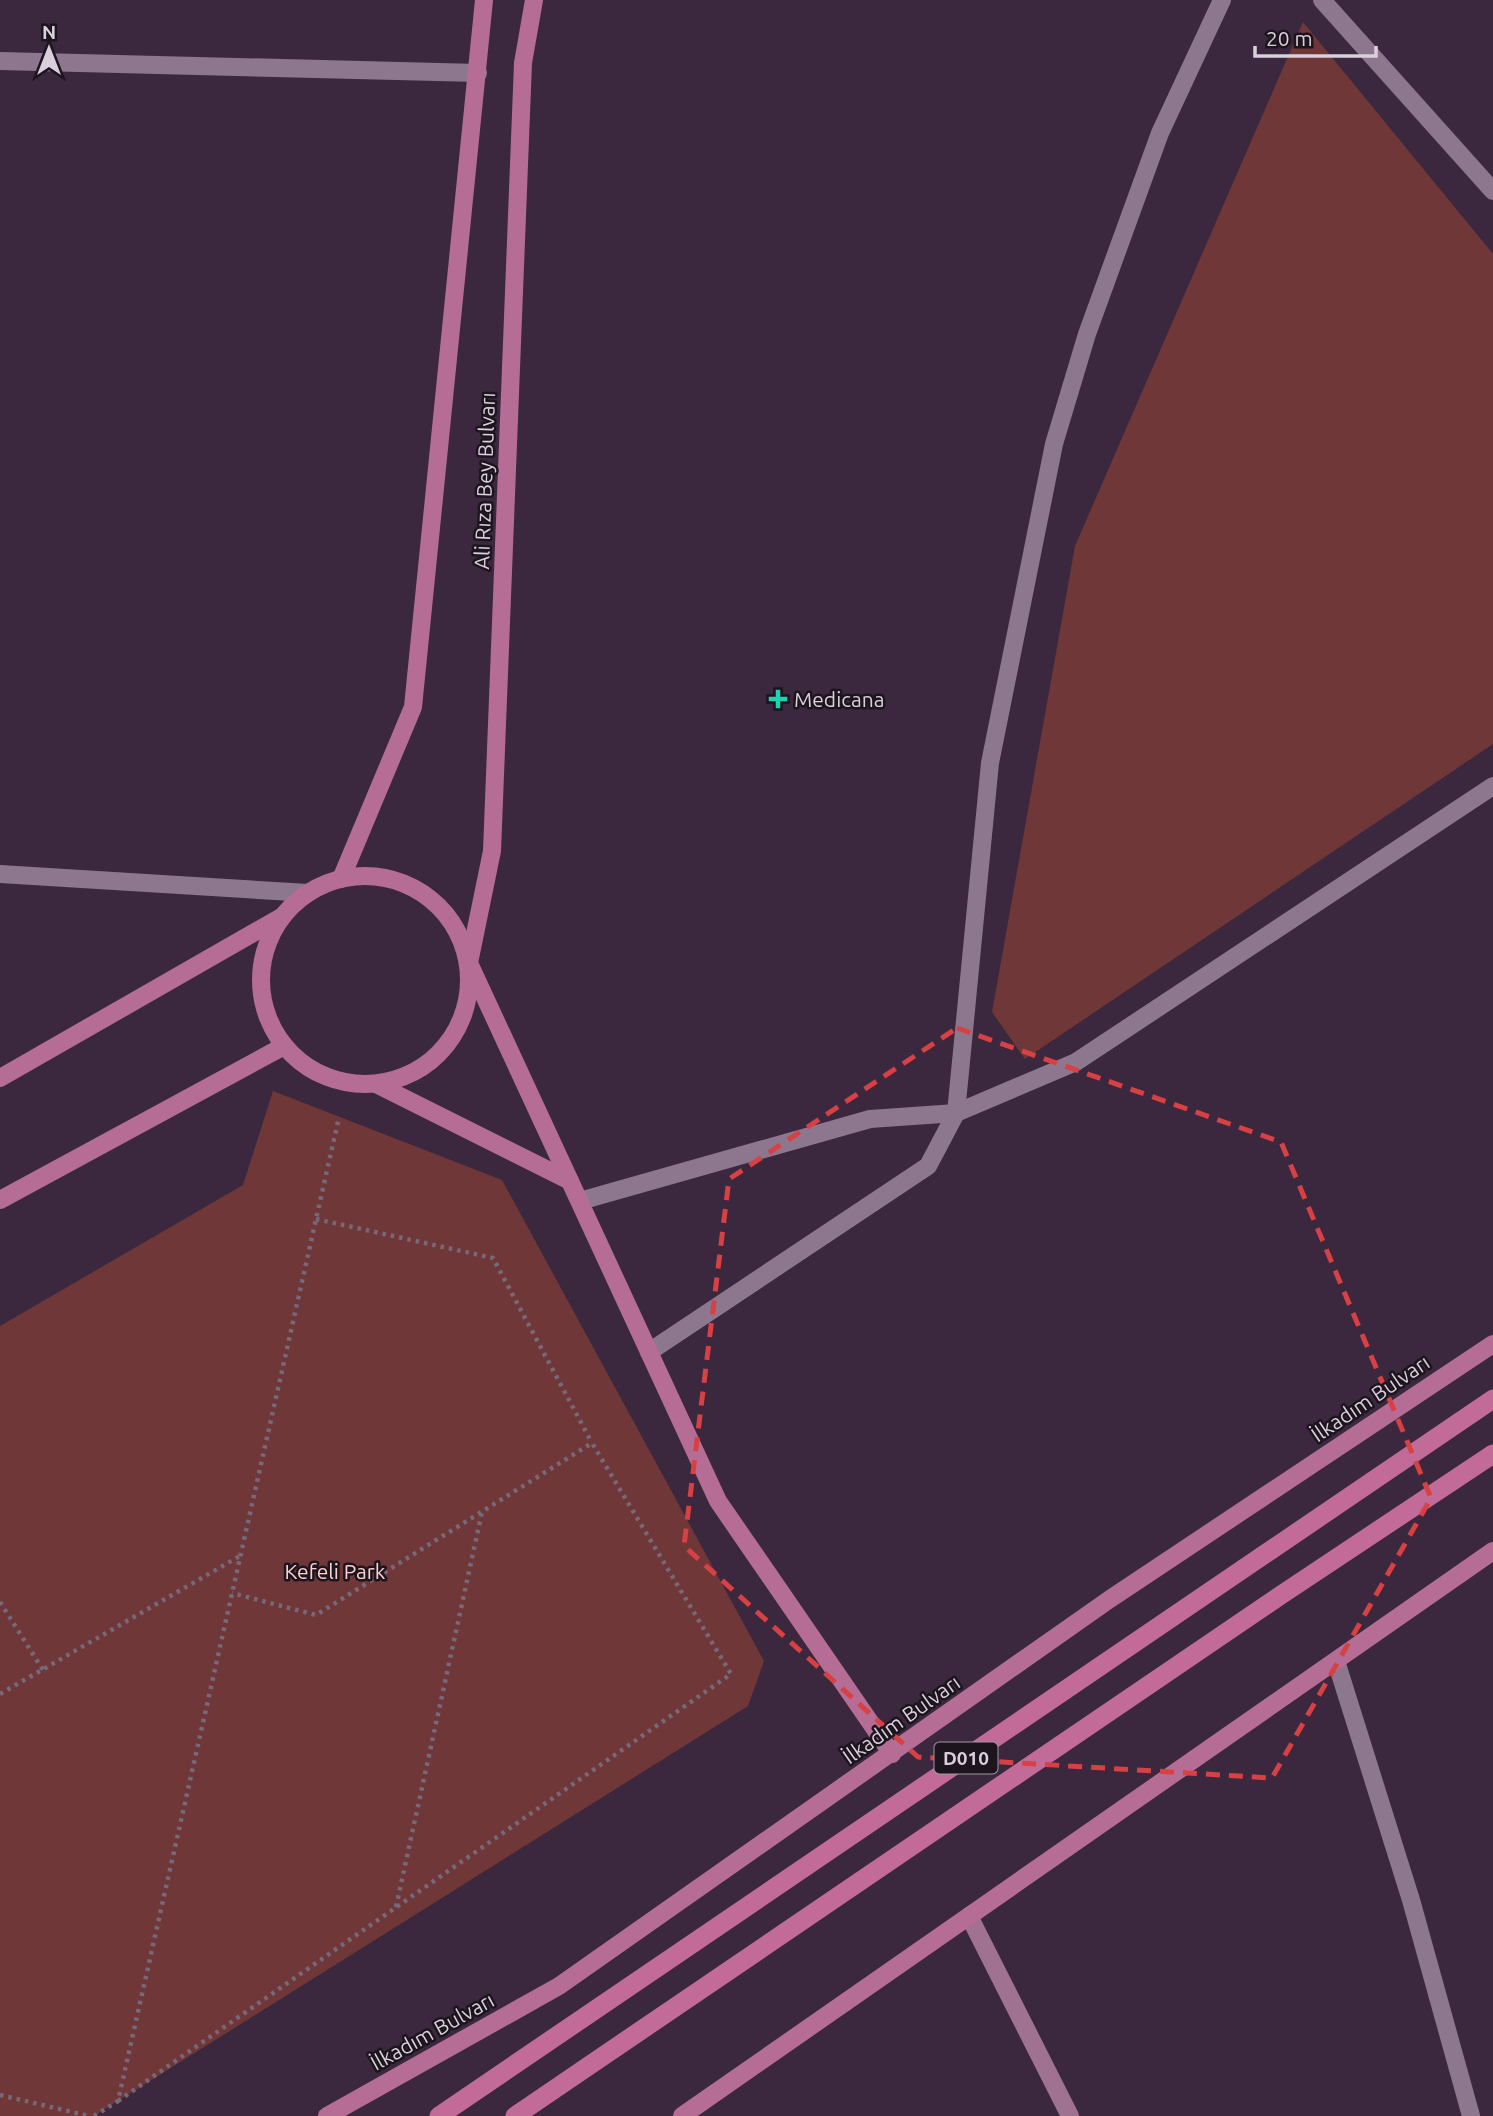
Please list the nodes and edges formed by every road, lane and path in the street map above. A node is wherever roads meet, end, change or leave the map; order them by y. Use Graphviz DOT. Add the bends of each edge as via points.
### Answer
graph roads {
  1 [pos="484,0"];
  2 [pos="534,0"];
  3 [pos="1222,0"];
  4 [pos="1322,0"];
  5 [pos="0,61"];
  6 [pos="478,73"];
  7 [pos="1493,191"];
  8 [pos="1493,786"];
  9 [pos="0,874"];
  10 [pos="341,879"];
  11 [pos="308,892"];
  12 [pos="283,916"];
  13 [pos="469,963"];
  14 [pos="284,1046"];
  15 [pos="0,1079"];
  16 [pos="376,1084"];
  17 [pos="956,1113"];
  18 [pos="339,1117"];
  19 [pos="570,1181"];
  20 [pos="0,1200"];
  21 [pos="580,1201"];
  22 [pos="316,1219"];
  23 [pos="1493,1344"];
  24 [pos="649,1352"];
  25 [pos="1493,1399"];
  26 [pos="592,1443"];
  27 [pos="1493,1454"];
  28 [pos="482,1511"];
  29 [pos="1493,1551"];
  30 [pos="240,1556"];
  31 [pos="232,1593"];
  32 [pos="0,1602"];
  33 [pos="1336,1661"];
  34 [pos="43,1670"];
  35 [pos="0,1694"];
  36 [pos="892,1754"];
  37 [pos="396,1907"];
  38 [pos="969,1916"];
  39 [pos="0,2095"];
  40 [pos="118,2101"];
  41 [pos="91,2116"];
  42 [pos="327,2116"];
  43 [pos="439,2116"];
  44 [pos="514,2116"];
  45 [pos="682,2116"];
  46 [pos="1070,2116"];
  47 [pos="1471,2116"];
  1 -- 6 [label="main road, Ali Rıza Bey Bulvarı"];
  2 -- 13 [label="main road, Ali Rıza Bey Bulvarı" via="523,63 492,851"];
  3 -- 17 [label="street" via="1160,133 1087,334 1054,444 990,763"];
  4 -- 7 [label="street"];
  5 -- 6 [label="street"];
  6 -- 10 [label="main road, Ali Rıza Bey Bulvarı" via="413,707"];
  8 -- 17 [label="street" via="1076,1062"];
  9 -- 11 [label="street"];
  10 -- 11 [label="main road"];
  10 -- 13 [label="main road" via="376,877 409,885 437,904 458,931"];
  11 -- 12 [label="main road"];
  12 -- 14 [label="main road" via="266,947 261,981 267,1016"];
  12 -- 15 [label="main road"];
  13 -- 16 [label="main road" via="469,997 458,1029 437,1056 418,1069"];
  13 -- 19 [label="main road"];
  14 -- 16 [label="main road" via="310,1069 342,1082"];
  14 -- 20 [label="main road"];
  16 -- 19 [label="main road"];
  17 -- 21 [label="street" via="870,1119"];
  17 -- 24 [label="street" via="928,1166"];
  18 -- 22 [label="path"];
  19 -- 21 [label="main road"];
  21 -- 24 [label="main road"];
  22 -- 26 [label="path" via="493,1258"];
  22 -- 30 [label="path"];
  23 -- 36 [label="main road, İlkadım Bulvarı" via="1110,1599"];
  24 -- 36 [label="main road" via="718,1501"];
  25 -- 43 [label="highway, D010"];
  26 -- 28 [label="path"];
  26 -- 37 [label="path" via="732,1674"];
  27 -- 44 [label="highway, D010"];
  28 -- 31 [label="path" via="316,1615"];
  28 -- 37 [label="path"];
  29 -- 33 [label="main road"];
  30 -- 31 [label="path"];
  30 -- 34 [label="path"];
  31 -- 40 [label="path"];
  32 -- 34 [label="path"];
  33 -- 38 [label="main road"];
  33 -- 47 [label="street" via="1411,1900"];
  34 -- 35 [label="path"];
  36 -- 42 [label="main road, İlkadım Bulvarı" via="559,1986"];
  37 -- 40 [label="path"];
  38 -- 45 [label="main road"];
  38 -- 46 [label="main road"];
  39 -- 41 [label="path"];
  40 -- 41 [label="path"];
}
